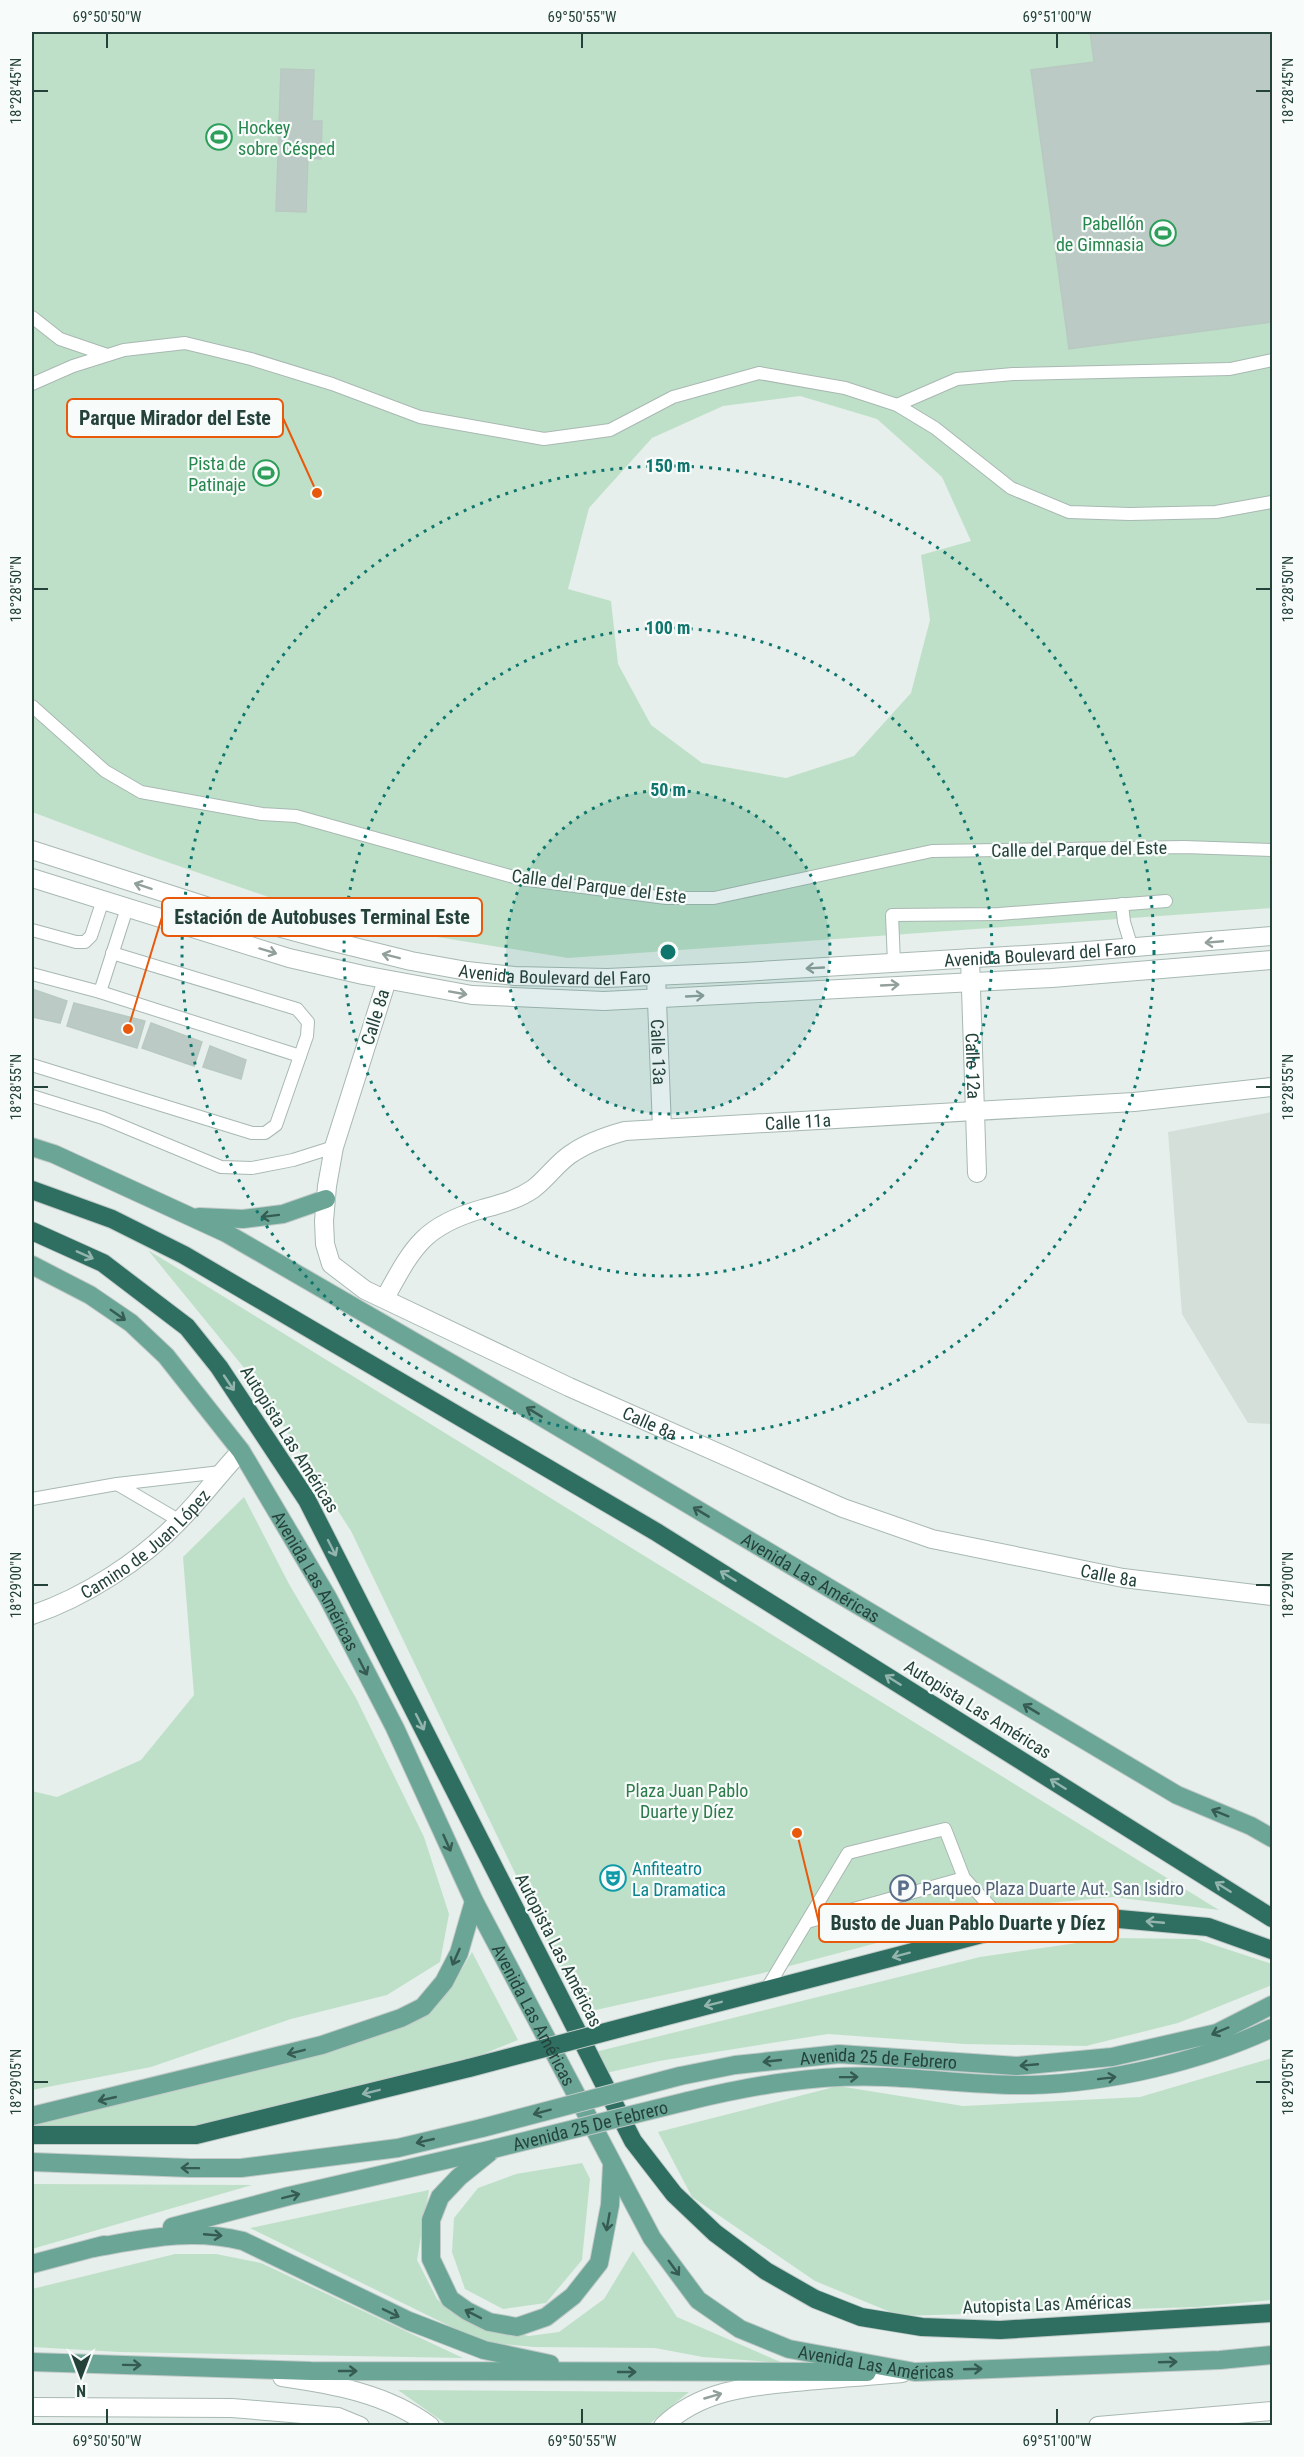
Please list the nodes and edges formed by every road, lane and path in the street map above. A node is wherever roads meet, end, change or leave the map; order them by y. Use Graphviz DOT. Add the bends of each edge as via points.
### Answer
graph roads {
  1 [pos="32,317"];
  2 [pos="107,355"];
  3 [pos="1272,360"];
  4 [pos="32,384"];
  5 [pos="897,405"];
  6 [pos="1272,502"];
  7 [pos="32,706"];
  8 [pos="32,850"];
  9 [pos="1272,850"];
  10 [pos="32,878"];
  11 [pos="103,900"];
  12 [pos="1166,901"];
  13 [pos="1122,904"];
  14 [pos="127,908"];
  15 [pos="32,930"];
  16 [pos="1272,936"];
  17 [pos="1132,948"];
  18 [pos="112,953"];
  19 [pos="970,958"];
  20 [pos="1272,960"];
  21 [pos="894,963"];
  22 [pos="32,974"];
  23 [pos="656,976"];
  24 [pos="387,980"];
  25 [pos="972,981"];
  26 [pos="100,992"];
  27 [pos="657,999"];
  28 [pos="300,1056"];
  29 [pos="32,1065"];
  30 [pos="1272,1087"];
  31 [pos="32,1096"];
  32 [pos="974,1110"];
  33 [pos="662,1128"];
  34 [pos="32,1146"];
  35 [pos="334,1147"];
  36 [pos="977,1173"];
  37 [pos="32,1190"];
  38 [pos="326,1199"];
  39 [pos="190,1216"];
  40 [pos="32,1232"];
  41 [pos="331,1264"];
  42 [pos="32,1265"];
  43 [pos="319,1287"];
  44 [pos="385,1298"];
  45 [pos="241,1451"];
  46 [pos="221,1472"];
  47 [pos="117,1484"];
  48 [pos="32,1498"];
  49 [pos="180,1521"];
  50 [pos="1272,1596"];
  51 [pos="32,1615"];
  52 [pos="1272,1838"];
  53 [pos="964,1878"];
  54 [pos="474,1901"];
  55 [pos="1272,1918"];
  56 [pos="807,1922"];
  57 [pos="1009,1927"];
  58 [pos="1272,1950"];
  59 [pos="766,1990"];
  60 [pos="1272,2004"];
  61 [pos="1272,2028"];
  62 [pos="688,2101"];
  63 [pos="32,2116"];
  64 [pos="32,2135"];
  65 [pos="493,2149"];
  66 [pos="32,2162"];
  67 [pos="612,2163"];
  68 [pos="93,2248"];
  69 [pos="32,2264"];
  70 [pos="1272,2313"];
  71 [pos="1272,2355"];
  72 [pos="32,2362"];
  73 [pos="209,2366"];
  74 [pos="587,2372"];
  75 [pos="915,2372"];
  76 [pos="32,2407"];
  77 [pos="1272,2411"];
  78 [pos="338,2421"];
  79 [pos="1148,2424"];
  80 [pos="360,2426"];
  81 [pos="430,2426"];
  82 [pos="663,2426"];
  83 [pos="1098,2426"];
  1 -- 2 [label="lane" via="60,339"];
  2 -- 4 [label="lane"];
  2 -- 5 [label="lane" via="185,342 251,359 420,417 544,439 610,430 673,397 759,373 845,388"];
  3 -- 5 [label="lane" via="1230,369 957,379"];
  5 -- 6 [label="lane" via="935,428 1011,488 1070,512 1216,512"];
  7 -- 9 [label="lane, Calle del Parque del Este" via="105,771 141,792 262,814 296,816 521,879 666,898 714,898 932,851 1184,847"];
  23 -- 8 [label="street, Avenida Boulevard del Faro, one-way" via="563,979 411,961 237,916"];
  10 -- 11 [label="street, Avenida Boulevard del Faro"];
  11 -- 14 [label="street, Avenida Boulevard del Faro"];
  11 -- 15 [label="lane" via="91,936 85,942"];
  12 -- 13 [label="lane"];
  13 -- 17 [label="lane"];
  13 -- 21 [label="lane" via="999,914 892,915"];
  14 -- 18 [label="lane"];
  14 -- 24 [label="street, Avenida Boulevard del Faro, one-way" via="289,958"];
  16 -- 17 [label="street, Avenida Boulevard del Faro, one-way"];
  17 -- 19 [label="street, Avenida Boulevard del Faro"];
  18 -- 26 [label="lane"];
  18 -- 28 [label="lane" via="297,1009 308,1022"];
  19 -- 21 [label="street, Avenida Boulevard del Faro"];
  19 -- 25 [label="street, Calle 12a"];
  20 -- 25 [label="street, Avenida Boulevard del Faro"];
  21 -- 23 [label="street, Avenida Boulevard del Faro, one-way"];
  22 -- 26 [label="lane"];
  23 -- 27 [label="street, Calle 13a"];
  24 -- 27 [label="street, Avenida Boulevard del Faro, one-way" via="472,995 604,1001"];
  24 -- 35 [label="street, Calle 8a"];
  27 -- 25 [label="street, Avenida Boulevard del Faro, one-way"];
  25 -- 32 [label="street, Calle 12a"];
  26 -- 28 [label="lane"];
  27 -- 33 [label="street, Calle 13a"];
  28 -- 29 [label="lane" via="276,1125 264,1133 252,1133"];
  30 -- 32 [label="street, Calle 11a" via="1134,1102"];
  31 -- 35 [label="lane" via="103,1118 221,1167 252,1168"];
  32 -- 33 [label="street, Calle 11a"];
  32 -- 36 [label="street, Calle 12a"];
  33 -- 44 [label="street, Calle 11a" via="604,1137 572,1152 533,1189 508,1202 448,1221 425,1236 409,1254"];
  34 -- 39 [label="main road, Avenida Las Américas"];
  35 -- 38 [label="street, Calle 8a"];
  55 -- 37 [label="highway, Autopista Las Américas, one-way" via="648,1527 184,1255 112,1219"];
  38 -- 39 [label="main road, one-way" via="283,1214 243,1219"];
  38 -- 41 [label="street, Calle 8a" via="325,1244"];
  39 -- 43 [label="main road, Avenida Las Américas"];
  40 -- 70 [label="highway, Autopista Las Américas, one-way" via="103,1263 187,1327 219,1367 307,1500 633,2141 674,2194 715,2233 766,2271 815,2299 861,2316 922,2327 1000,2330"];
  41 -- 43 [label="street"];
  41 -- 44 [label="street, Calle 8a" via="365,1290"];
  42 -- 45 [label="main road, Avenida Las Américas, one-way" via="90,1295 131,1323 166,1356"];
  52 -- 43 [label="main road, Avenida Las Américas, one-way" via="1177,1795"];
  44 -- 50 [label="street, Calle 8a" via="569,1387 832,1504 932,1539 1123,1578"];
  45 -- 46 [label="street, Camino de Juan López"];
  45 -- 54 [label="main road, Avenida Las Américas, one-way" via="328,1598 394,1728"];
  46 -- 47 [label="lane"];
  46 -- 49 [label="street, Camino de Juan López"];
  47 -- 48 [label="lane"];
  47 -- 49 [label="lane"];
  49 -- 51 [label="street, Camino de Juan López" via="115,1575"];
  53 -- 56 [label="lane"];
  53 -- 56 [label="lane" via="945,1829 848,1853"];
  53 -- 57 [label="lane"];
  54 -- 63 [label="main road, one-way" via="459,1953 444,1982 423,2007 401,2018 322,2045"];
  54 -- 67 [label="main road, Avenida Las Américas"];
  56 -- 59 [label="lane"];
  58 -- 57 [label="highway, one-way" via="1208,1927 1119,1918"];
  57 -- 59 [label="highway, one-way"];
  59 -- 64 [label="highway, one-way, bridge" via="196,2135"];
  60 -- 66 [label="main road, Avenida 25 de Febrero, one-way, bridge" via="1217,2033 1112,2057 1017,2066 839,2054 735,2065 398,2148 241,2168"];
  62 -- 61 [label="main road, Avenida 25 de Febrero, one-way" via="806,2078 883,2077 1030,2085 1113,2078 1239,2044"];
  62 -- 65 [label="main road, Avenida 25 De Febrero, bridge"];
  67 -- 65 [label="main road, one-way" via="610,2205 599,2263 573,2296 546,2317 517,2327 489,2322 450,2299 431,2259 431,2220 440,2198"];
  68 -- 65 [label="main road, Avenida 25 De Febrero, one-way" via="289,2196"];
  67 -- 75 [label="main road, Avenida Las Américas, one-way" via="652,2238 698,2300 740,2329 789,2349"];
  68 -- 69 [label="main road"];
  68 -- 74 [label="main road, one-way" via="178,2234 218,2235 243,2241 409,2321 484,2350"];
  75 -- 71 [label="main road, Avenida Las Américas, one-way"];
  72 -- 73 [label="main road, one-way"];
  73 -- 74 [label="main road, one-way" via="311,2371"];
  73 -- 81 [label="street" via="333,2384 375,2397"];
  74 -- 75 [label="main road, one-way"];
  82 -- 75 [label="street, one-way" via="703,2398 746,2386"];
  76 -- 78 [label="street" via="232,2408"];
  77 -- 79 [label="street"];
  78 -- 80 [label="street"];
  79 -- 83 [label="street"];
}
